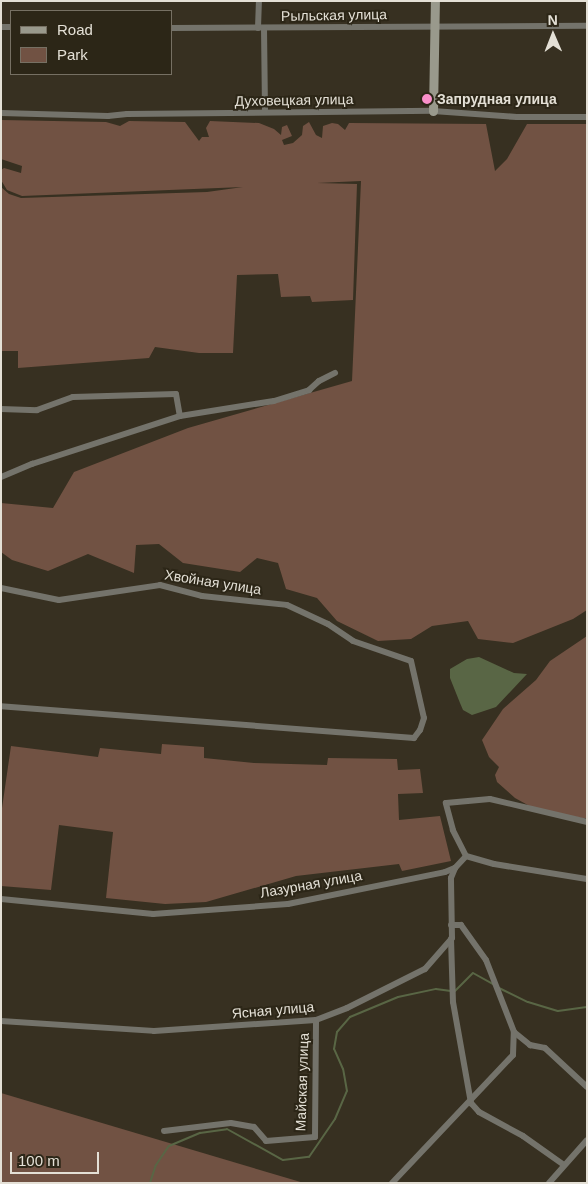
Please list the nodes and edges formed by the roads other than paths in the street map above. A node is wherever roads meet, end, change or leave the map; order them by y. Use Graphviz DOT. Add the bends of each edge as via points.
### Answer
graph roads {
  1 [pos="259,1"];
  2 [pos="435,1"];
  3 [pos="435,25"];
  4 [pos="587,26"];
  5 [pos="172,28"];
  6 [pos="261,28"];
  7 [pos="433,110"];
  8 [pos="265,112"];
  9 [pos="1,113"];
  10 [pos="587,117"];
  11 [pos="335,373"];
  12 [pos="1,409"];
  13 [pos="180,416"];
  14 [pos="1,477"];
  15 [pos="1,588"];
  16 [pos="1,706"];
  17 [pos="587,822"];
  18 [pos="466,856"];
  19 [pos="455,868"];
  20 [pos="587,879"];
  21 [pos="1,899"];
  22 [pos="451,925"];
  23 [pos="451,939"];
  24 [pos="316,1020"];
  25 [pos="1,1021"];
  26 [pos="514,1032"];
  27 [pos="587,1086"];
  28 [pos="470,1100"];
  29 [pos="164,1131"];
  30 [pos="587,1140"];
  31 [pos="564,1165"];
  32 [pos="392,1183"];
  33 [pos="549,1183"];
  1 -- 6 [label="street"];
  2 -- 3 [label="street"];
  3 -- 4 [label="street, Рыльская улица"];
  3 -- 6 [label="street, Рыльская улица"];
  3 -- 7 [label="street"];
  5 -- 6 [label="street, Рыльская улица"];
  6 -- 8 [label="street"];
  7 -- 8 [label="street, Духовецкая улица"];
  7 -- 10 [label="street, Духовецкая улица" via="517,117"];
  8 -- 9 [label="street, Духовецкая улица" via="108,116"];
  11 -- 13 [label="street" via="319,380 309,390 274,401"];
  12 -- 13 [label="street" via="37,410 73,397 176,394"];
  13 -- 14 [label="street"];
  15 -- 16 [label="street, Хвойная улица" via="59,600 160,585 202,596 287,605 353,640 411,660 424,718 414,738"];
  17 -- 18 [label="street" via="490,799 446,802 453,830"];
  18 -- 19 [label="street"];
  18 -- 20 [label="street" via="494,864"];
  19 -- 21 [label="street, Лазурная улица" via="288,904 153,914"];
  19 -- 22 [label="street" via="451,878"];
  22 -- 23 [label="street"];
  22 -- 26 [label="street" via="461,925 486,960"];
  23 -- 24 [label="street, Ясная улица" via="425,970"];
  23 -- 28 [label="street" via="453,1002"];
  24 -- 25 [label="street, Ясная улица" via="154,1031"];
  24 -- 29 [label="street, Майская улица" via="315,1137 266,1142 254,1126 231,1123"];
  26 -- 27 [label="street" via="530,1045 545,1048 583,1086"];
  26 -- 28 [label="street" via="513,1055"];
  28 -- 31 [label="street" via="479,1112 523,1136"];
  28 -- 32 [label="street"];
  30 -- 31 [label="street"];
  31 -- 33 [label="street"];
}
